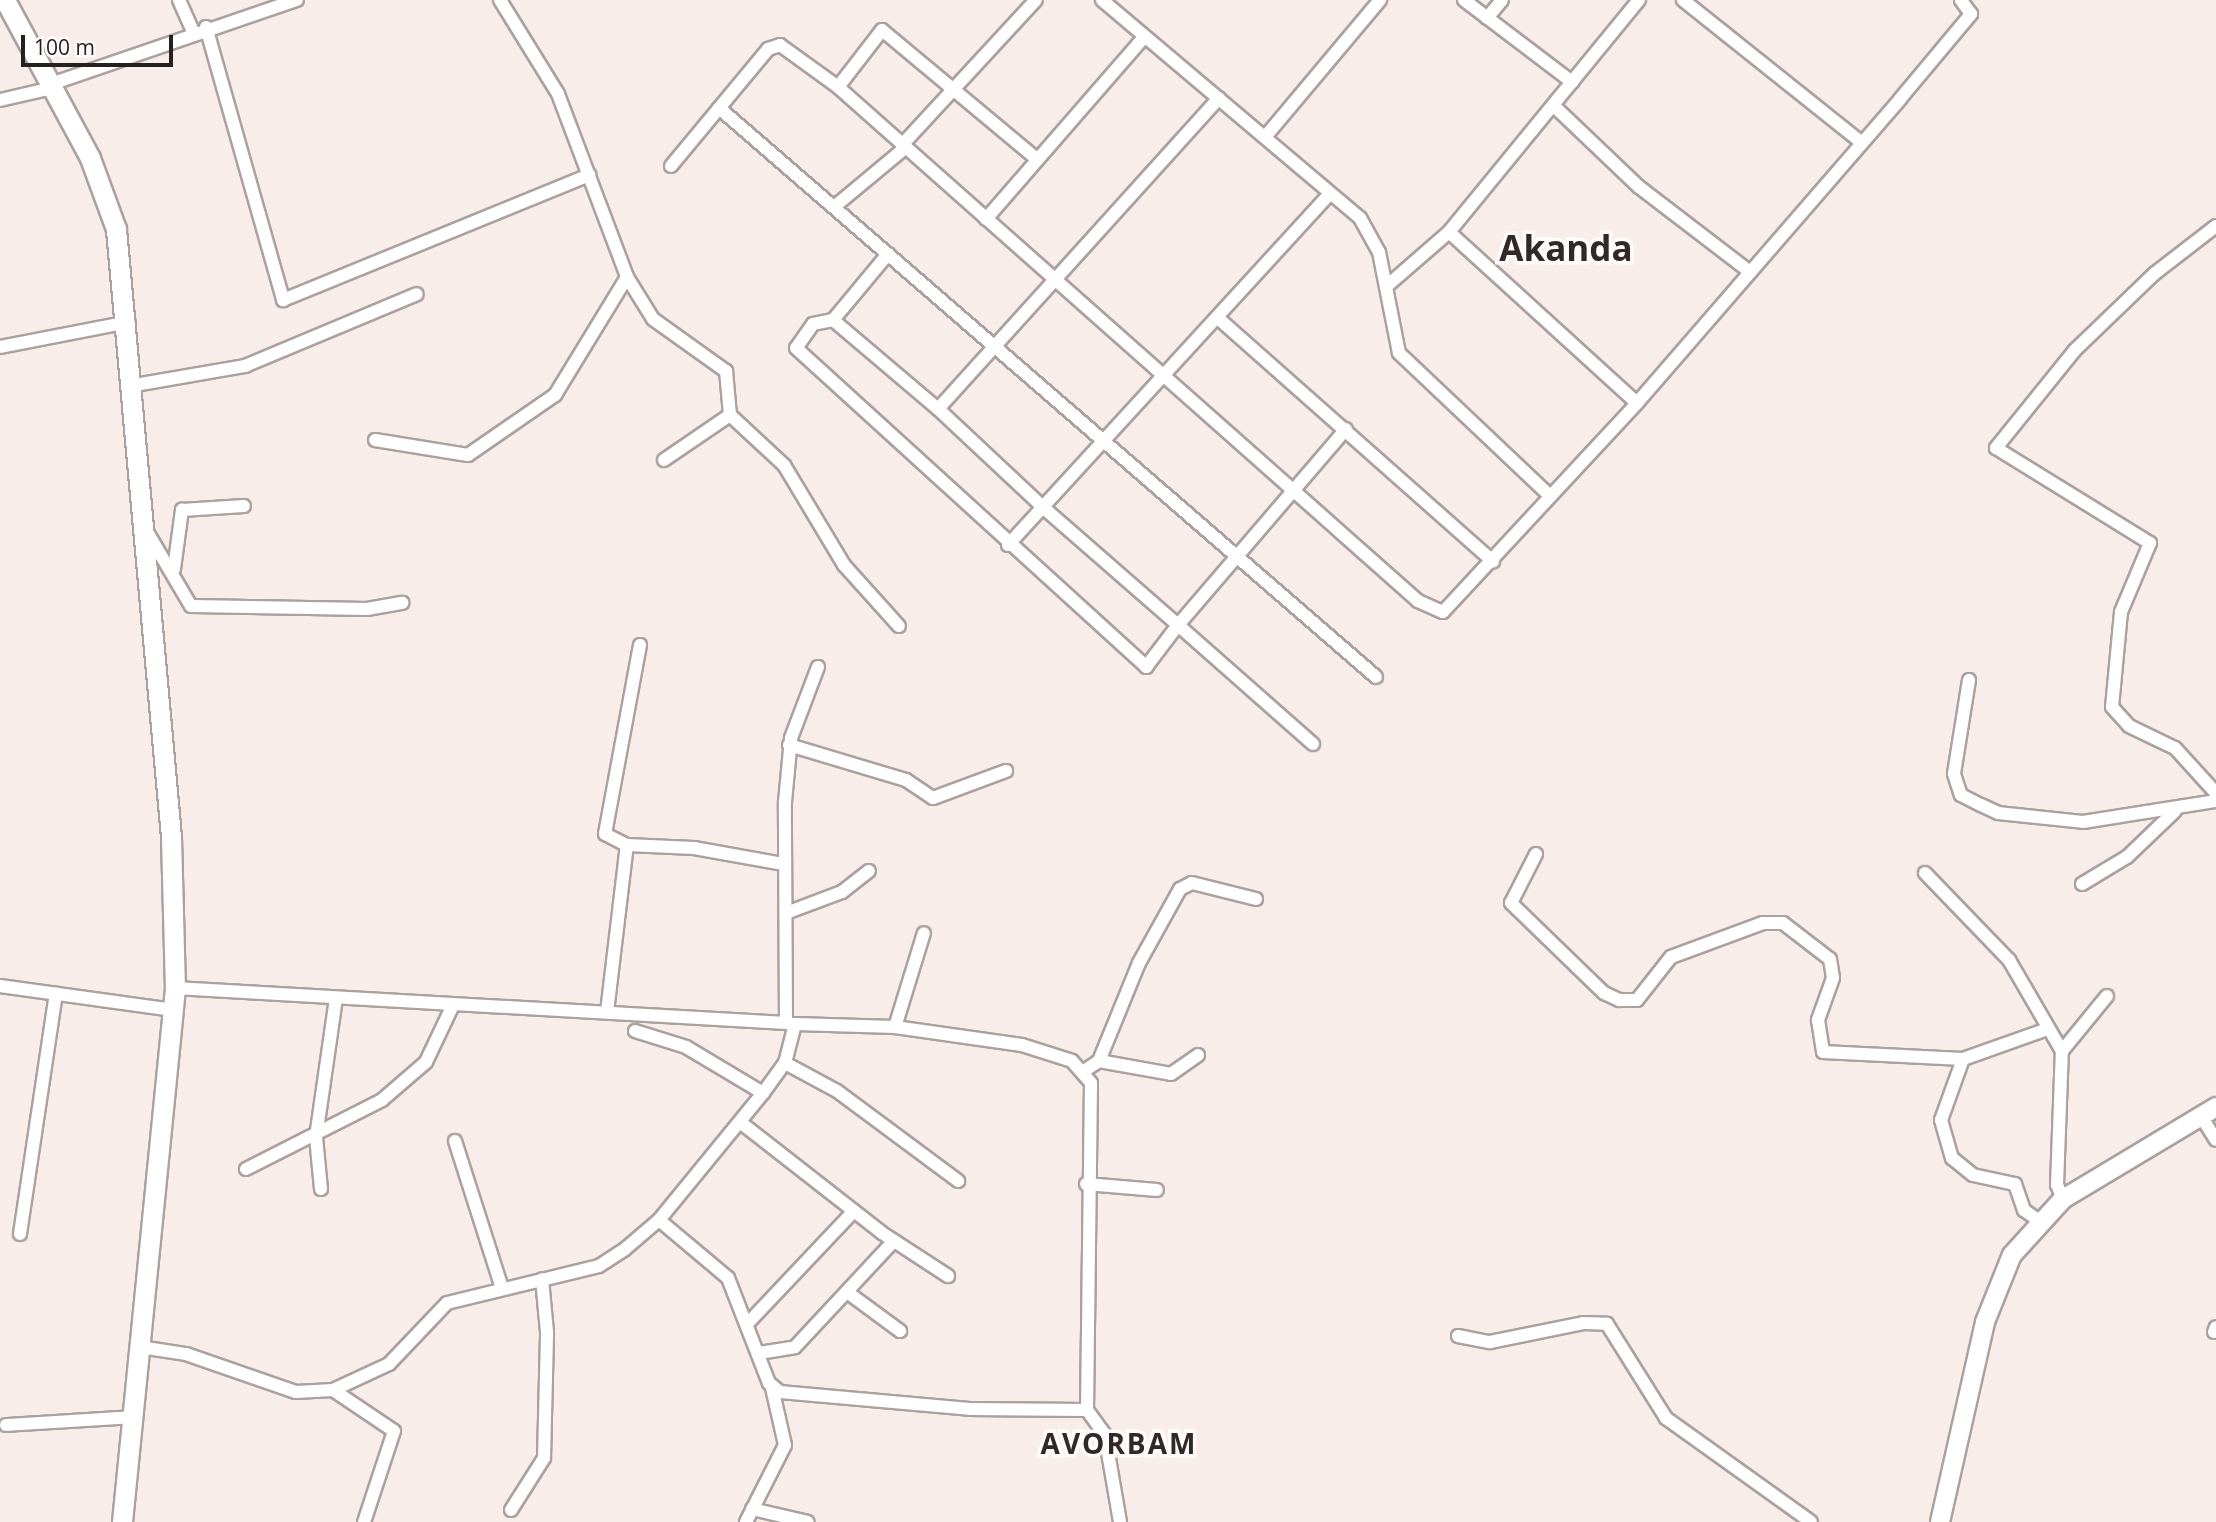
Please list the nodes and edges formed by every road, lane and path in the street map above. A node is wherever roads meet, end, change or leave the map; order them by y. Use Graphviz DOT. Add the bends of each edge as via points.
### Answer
graph roads {
  1 [pos="5,0"];
  2 [pos="179,0"];
  3 [pos="297,0"];
  4 [pos="500,0"];
  5 [pos="1036,0"];
  6 [pos="1102,0"];
  7 [pos="1380,0"];
  8 [pos="1464,0"];
  9 [pos="1502,0"];
  10 [pos="1639,0"];
  11 [pos="1683,0"];
  12 [pos="1961,0"];
  13 [pos="1487,18"];
  14 [pos="206,27"];
  15 [pos="193,32"];
  16 [pos="1144,37"];
  17 [pos="1572,82"];
  18 [pos="52,86"];
  19 [pos="838,87"];
  20 [pos="952,89"];
  21 [pos="1219,98"];
  22 [pos="0,100"];
  23 [pos="1554,106"];
  24 [pos="719,108"];
  25 [pos="1265,137"];
  26 [pos="1862,143"];
  27 [pos="903,147"];
  28 [pos="1037,159"];
  29 [pos="671,166"];
  30 [pos="589,175"];
  31 [pos="1330,194"];
  32 [pos="834,207"];
  33 [pos="986,219"];
  34 [pos="2216,226"];
  35 [pos="1449,232"];
  36 [pos="888,254"];
  37 [pos="1750,272"];
  38 [pos="627,277"];
  39 [pos="1059,280"];
  40 [pos="1388,285"];
  41 [pos="417,294"];
  42 [pos="1219,319"];
  43 [pos="833,320"];
  44 [pos="129,323"];
  45 [pos="0,347"];
  46 [pos="995,347"];
  47 [pos="1165,378"];
  48 [pos="135,385"];
  49 [pos="1637,403"];
  50 [pos="939,409"];
  51 [pos="730,415"];
  52 [pos="1346,429"];
  53 [pos="375,440"];
  54 [pos="1105,443"];
  55 [pos="664,460"];
  56 [pos="1295,491"];
  57 [pos="1550,496"];
  58 [pos="244,506"];
  59 [pos="1045,509"];
  60 [pos="145,530"];
  61 [pos="1008,545"];
  62 [pos="1238,556"];
  63 [pos="1493,561"];
  64 [pos="174,569"];
  65 [pos="402,603"];
  66 [pos="1178,625"];
  67 [pos="899,626"];
  68 [pos="640,645"];
  69 [pos="818,667"];
  70 [pos="1376,677"];
  71 [pos="1969,680"];
  72 [pos="1314,744"];
  73 [pos="789,745"];
  74 [pos="1006,771"];
  75 [pos="2216,793"];
  76 [pos="2216,801"];
  77 [pos="2175,810"];
  78 [pos="627,845"];
  79 [pos="1536,854"];
  80 [pos="783,864"];
  81 [pos="869,871"];
  82 [pos="1925,873"];
  83 [pos="2082,884"];
  84 [pos="1256,899"];
  85 [pos="786,913"];
  86 [pos="924,933"];
  87 [pos="0,986"];
  88 [pos="175,988"];
  89 [pos="56,994"];
  90 [pos="2107,996"];
  91 [pos="336,999"];
  92 [pos="453,1005"];
  93 [pos="173,1010"];
  94 [pos="607,1012"];
  95 [pos="791,1023"];
  96 [pos="895,1027"];
  97 [pos="2045,1030"];
  98 [pos="635,1031"];
  99 [pos="2062,1051"];
  100 [pos="1198,1055"];
  101 [pos="1963,1059"];
  102 [pos="1099,1061"];
  103 [pos="785,1063"];
  104 [pos="1084,1071"];
  105 [pos="762,1093"];
  106 [pos="2209,1112"];
  107 [pos="740,1122"];
  108 [pos="316,1137"];
  109 [pos="2216,1140"];
  110 [pos="455,1141"];
  111 [pos="246,1168"];
  112 [pos="958,1181"];
  113 [pos="1086,1184"];
  114 [pos="321,1189"];
  115 [pos="1157,1190"];
  116 [pos="2063,1199"];
  117 [pos="854,1211"];
  118 [pos="659,1220"];
  119 [pos="2039,1221"];
  120 [pos="20,1234"];
  121 [pos="894,1241"];
  122 [pos="948,1276"];
  123 [pos="542,1279"];
  124 [pos="502,1288"];
  125 [pos="847,1292"];
  126 [pos="748,1323"];
  127 [pos="900,1331"];
  128 [pos="1458,1336"];
  129 [pos="140,1347"];
  130 [pos="759,1353"];
  131 [pos="772,1388"];
  132 [pos="333,1391"];
  133 [pos="1087,1410"];
  134 [pos="133,1417"];
  135 [pos="6,1425"];
  136 [pos="752,1509"];
  137 [pos="511,1510"];
  138 [pos="122,1522"];
  139 [pos="364,1522"];
  140 [pos="746,1522"];
  141 [pos="808,1522"];
  142 [pos="1119,1522"];
  143 [pos="1811,1522"];
  144 [pos="1940,1522"];
  1 -- 18 [label="main road"];
  2 -- 15 [label="street"];
  3 -- 14 [label="street"];
  4 -- 30 [label="street" via="558,94"];
  5 -- 20 [label="street"];
  6 -- 16 [label="street"];
  7 -- 25 [label="street"];
  8 -- 13 [label="street"];
  9 -- 13 [label="street"];
  10 -- 17 [label="street"];
  11 -- 26 [label="street"];
  12 -- 26 [label="street" via="1971,14"];
  13 -- 17 [label="street"];
  14 -- 15 [label="street"];
  14 -- 30 [label="street" via="283,300"];
  15 -- 18 [label="street"];
  16 -- 21 [label="street"];
  16 -- 28 [label="street"];
  17 -- 23 [label="street"];
  18 -- 22 [label="street"];
  18 -- 44 [label="main road" via="113,216"];
  19 -- 20 [label="street" via="882,30"];
  19 -- 24 [label="street" via="772,46"];
  19 -- 27 [label="street"];
  20 -- 27 [label="street"];
  20 -- 28 [label="street"];
  21 -- 25 [label="street"];
  21 -- 39 [label="street"];
  23 -- 35 [label="street"];
  23 -- 37 [label="street" via="1639,187"];
  24 -- 29 [label="street"];
  24 -- 32 [label="street"];
  25 -- 31 [label="street"];
  26 -- 37 [label="street"];
  27 -- 32 [label="street"];
  27 -- 33 [label="street"];
  28 -- 33 [label="street"];
  30 -- 38 [label="street"];
  31 -- 40 [label="street" via="1360,218"];
  31 -- 42 [label="street"];
  32 -- 36 [label="street"];
  33 -- 39 [label="street"];
  34 -- 75 [label="street" via="2075,350 1996,448 2150,543 2121,612 2112,707 2129,726 2175,747"];
  35 -- 40 [label="street"];
  35 -- 49 [label="street"];
  36 -- 43 [label="street"];
  36 -- 46 [label="street"];
  37 -- 49 [label="street"];
  38 -- 51 [label="street" via="653,319 726,371"];
  38 -- 53 [label="street" via="555,395 468,455"];
  39 -- 46 [label="street"];
  39 -- 47 [label="street"];
  40 -- 57 [label="street" via="1399,353"];
  41 -- 48 [label="street" via="245,366"];
  42 -- 47 [label="street"];
  42 -- 52 [label="street"];
  43 -- 50 [label="street"];
  43 -- 61 [label="street" via="821,318 799,340 804,359"];
  44 -- 45 [label="street"];
  44 -- 48 [label="main road"];
  46 -- 50 [label="street"];
  46 -- 54 [label="street"];
  47 -- 54 [label="street"];
  47 -- 56 [label="street"];
  48 -- 60 [label="main road"];
  49 -- 57 [label="street"];
  50 -- 59 [label="street"];
  51 -- 55 [label="street"];
  51 -- 67 [label="street" via="784,465 844,565"];
  52 -- 56 [label="street"];
  52 -- 63 [label="street"];
  54 -- 59 [label="street"];
  54 -- 62 [label="street"];
  56 -- 62 [label="street"];
  56 -- 63 [label="street" via="1418,601 1443,612"];
  57 -- 63 [label="street"];
  58 -- 64 [label="street" via="182,510"];
  59 -- 61 [label="street"];
  59 -- 66 [label="street"];
  60 -- 64 [label="street"];
  60 -- 88 [label="main road" via="171,836"];
  61 -- 66 [label="street" via="1146,667"];
  62 -- 66 [label="street"];
  62 -- 70 [label="street"];
  64 -- 65 [label="street" via="191,607 367,609"];
  66 -- 72 [label="street"];
  68 -- 78 [label="street" via="603,828 609,839"];
  69 -- 73 [label="street"];
  71 -- 77 [label="street" via="1954,774 1961,795 1998,813 2039,819 2083,822"];
  73 -- 74 [label="street" via="906,780 933,798"];
  73 -- 80 [label="street"];
  76 -- 77 [label="street"];
  77 -- 83 [label="street" via="2127,857"];
  78 -- 80 [label="street" via="694,848"];
  78 -- 94 [label="street"];
  79 -- 101 [label="street" via="1511,903 1604,993 1637,1000 1671,957 1763,923 1783,923 1830,959 1833,978 1818,1020 1823,1052"];
  80 -- 85 [label="street"];
  81 -- 85 [label="street" via="842,892"];
  82 -- 97 [label="street" via="2009,960"];
  84 -- 102 [label="street" via="1192,883 1180,890 1139,963"];
  85 -- 95 [label="street"];
  86 -- 96 [label="street"];
  87 -- 89 [label="street"];
  88 -- 91 [label="street"];
  88 -- 93 [label="main road"];
  89 -- 93 [label="street"];
  89 -- 120 [label="street"];
  90 -- 99 [label="street"];
  91 -- 92 [label="street"];
  91 -- 108 [label="street"];
  92 -- 94 [label="street"];
  92 -- 108 [label="street" via="426,1062 382,1100"];
  93 -- 129 [label="main road"];
  94 -- 95 [label="street"];
  95 -- 96 [label="street"];
  95 -- 103 [label="street"];
  96 -- 104 [label="street" via="1022,1045"];
  97 -- 99 [label="street"];
  97 -- 101 [label="street"];
  98 -- 105 [label="street" via="686,1047"];
  99 -- 116 [label="street" via="2057,1185"];
  100 -- 102 [label="street" via="1171,1074"];
  101 -- 119 [label="street" via="1941,1120 1952,1158 1973,1175 2015,1184 2024,1210"];
  102 -- 104 [label="street"];
  103 -- 105 [label="street"];
  103 -- 112 [label="street" via="837,1091"];
  104 -- 113 [label="street" via="1094,1106"];
  105 -- 107 [label="street"];
  106 -- 109 [label="street"];
  106 -- 116 [label="street"];
  107 -- 117 [label="street"];
  107 -- 118 [label="street"];
  108 -- 111 [label="street"];
  108 -- 114 [label="street"];
  110 -- 124 [label="street"];
  113 -- 115 [label="street"];
  113 -- 133 [label="street"];
  116 -- 119 [label="street"];
  117 -- 121 [label="street"];
  117 -- 126 [label="street"];
  118 -- 123 [label="street" via="599,1266"];
  118 -- 126 [label="street" via="716,1263"];
  119 -- 144 [label="street" via="2012,1255 1990,1302"];
  121 -- 122 [label="street"];
  121 -- 125 [label="street"];
  123 -- 124 [label="street"];
  123 -- 137 [label="street" via="547,1332 544,1458"];
  124 -- 132 [label="street" via="447,1303 389,1364"];
  125 -- 127 [label="street"];
  125 -- 130 [label="street" via="795,1347"];
  126 -- 130 [label="street"];
  128 -- 143 [label="street" via="1490,1342 1583,1322 1607,1324 1666,1418"];
  129 -- 132 [label="street" via="186,1354 296,1392"];
  129 -- 134 [label="main road"];
  130 -- 131 [label="street"];
  131 -- 133 [label="street" via="969,1409"];
  131 -- 136 [label="street" via="785,1445"];
  132 -- 139 [label="street" via="394,1431"];
  133 -- 142 [label="street" via="1105,1435"];
  134 -- 135 [label="street"];
  134 -- 138 [label="main road"];
  136 -- 140 [label="street"];
  136 -- 141 [label="street"];
}
